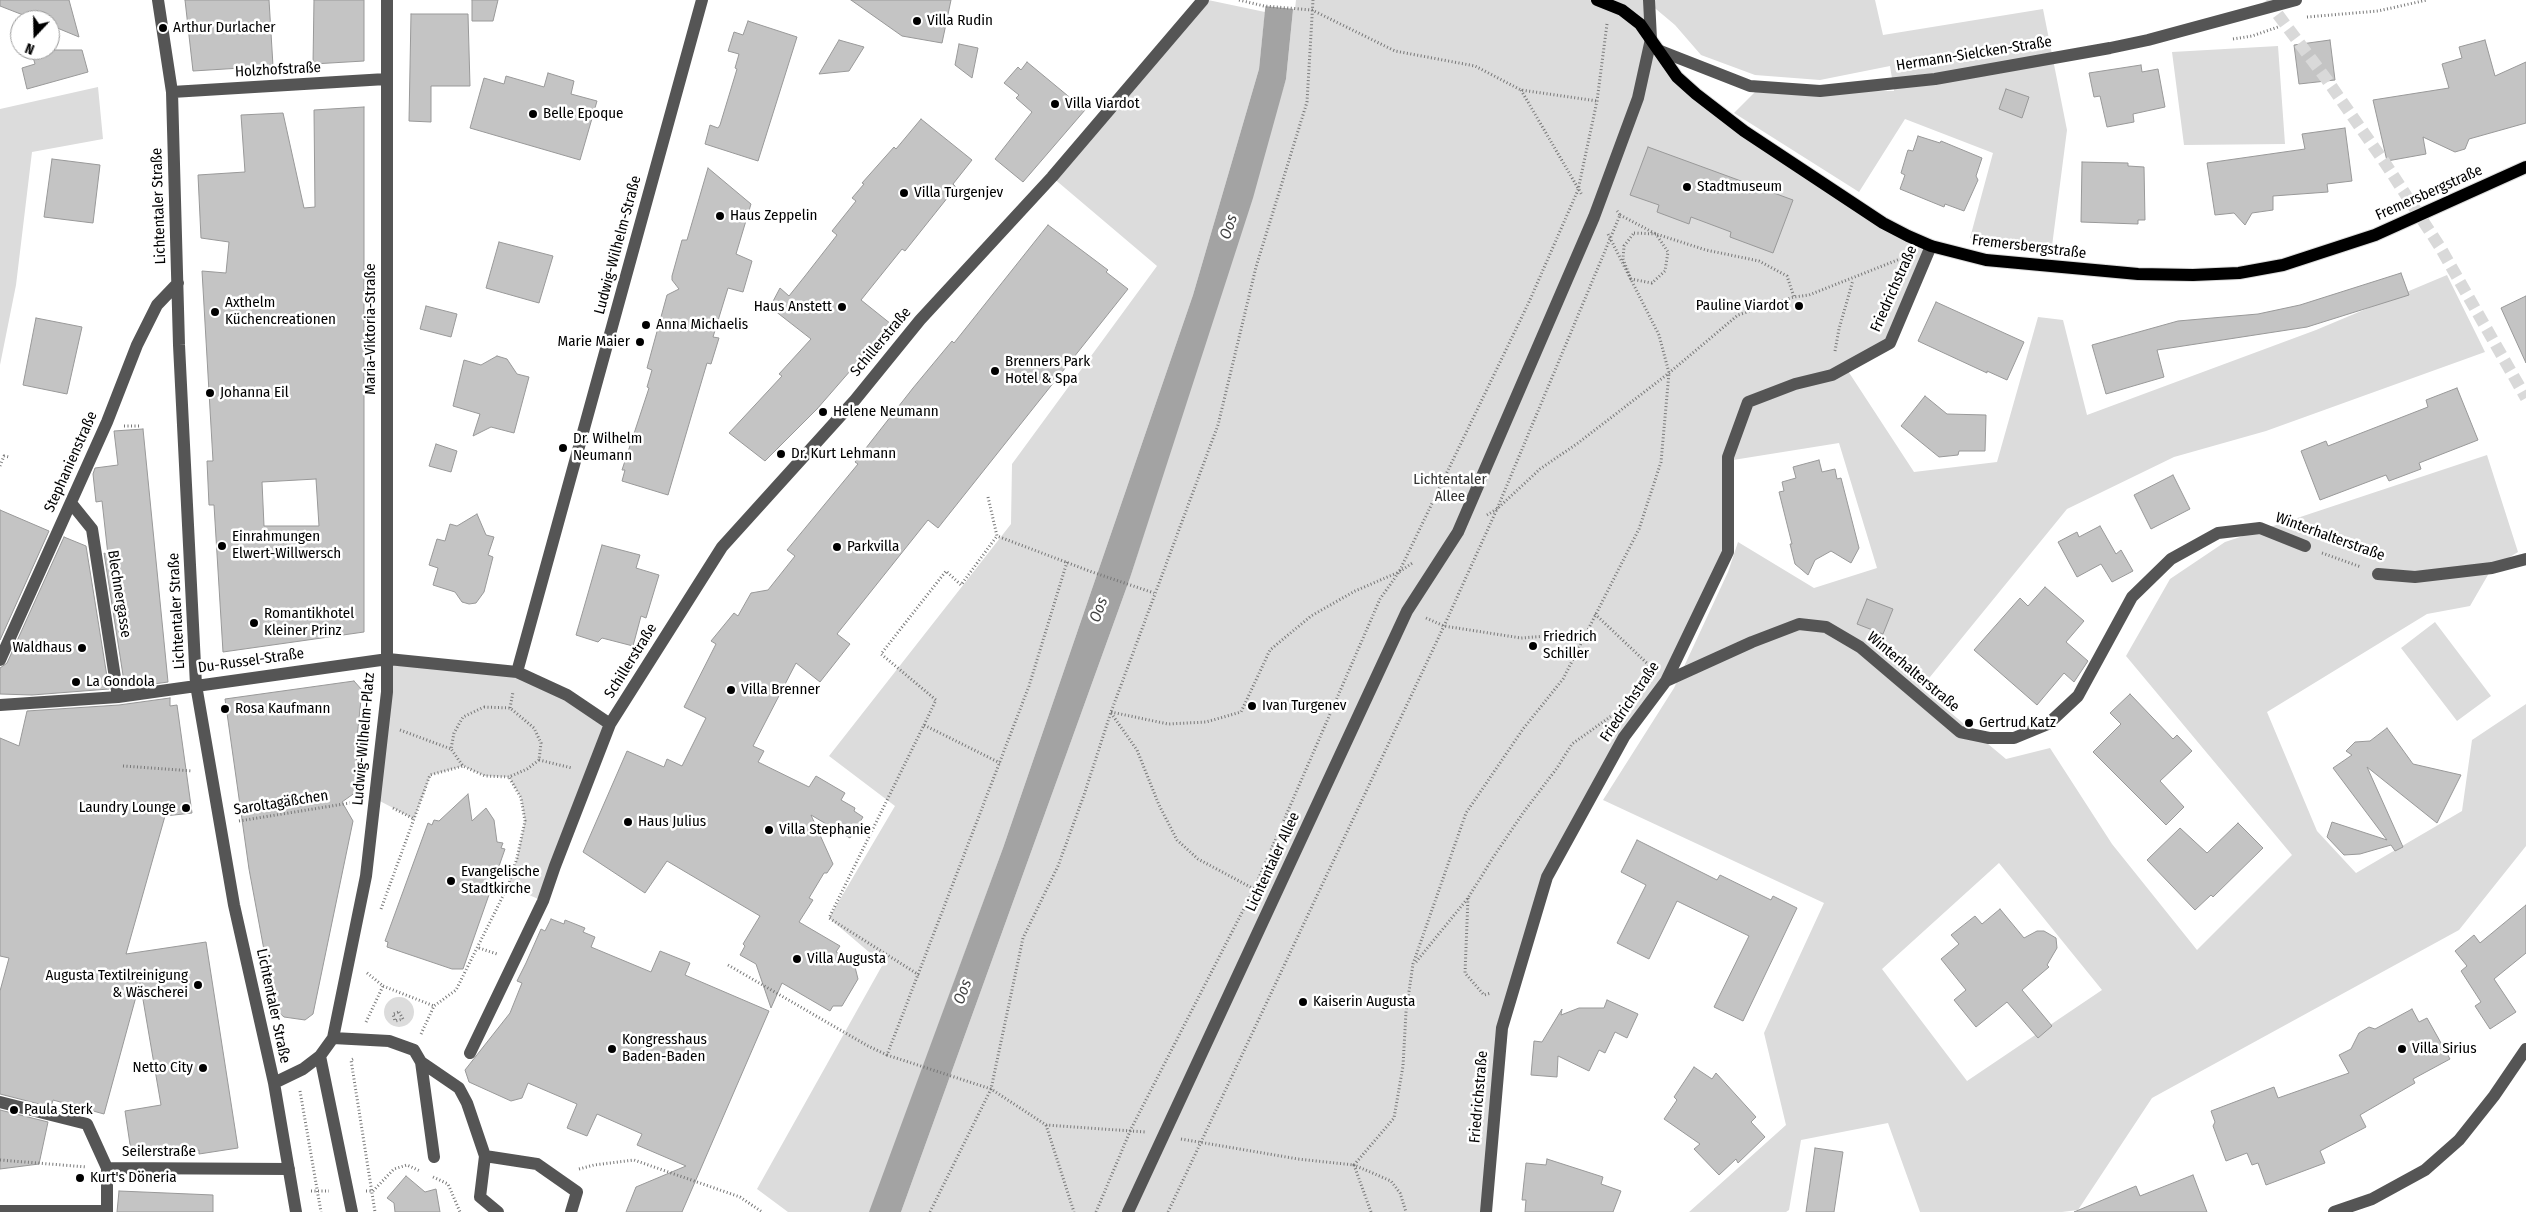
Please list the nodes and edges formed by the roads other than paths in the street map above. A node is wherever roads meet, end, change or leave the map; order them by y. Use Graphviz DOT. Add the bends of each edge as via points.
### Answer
graph roads {
  1 [pos="158,0"];
  2 [pos="387,0"];
  3 [pos="702,0"];
  4 [pos="1204,0"];
  5 [pos="1597,0"];
  6 [pos="1649,0"];
  7 [pos="2296,0"];
  8 [pos="1651,39"];
  9 [pos="1658,50"];
  10 [pos="386,79"];
  11 [pos="172,92"];
  12 [pos="2526,167"];
  13 [pos="1931,246"];
  14 [pos="178,283"];
  15 [pos="71,503"];
  16 [pos="2305,546"];
  17 [pos="2526,559"];
  18 [pos="2378,574"];
  19 [pos="388,659"];
  20 [pos="0,660"];
  21 [pos="517,672"];
  22 [pos="1666,681"];
  23 [pos="196,685"];
  24 [pos="118,697"];
  25 [pos="0,705"];
  26 [pos="610,724"];
  27 [pos="333,1038"];
  28 [pos="2526,1049"];
  29 [pos="470,1053"];
  30 [pos="320,1056"];
  31 [pos="421,1062"];
  32 [pos="274,1083"];
  33 [pos="0,1102"];
  34 [pos="485,1156"];
  35 [pos="434,1157"];
  36 [pos="107,1168"];
  37 [pos="289,1170"];
  38 [pos="0,1211"];
  39 [pos="107,1211"];
  40 [pos="296,1212"];
  41 [pos="352,1212"];
  42 [pos="498,1212"];
  43 [pos="570,1212"];
  44 [pos="1128,1212"];
  45 [pos="1486,1212"];
  46 [pos="2334,1212"];
  1 -- 11 [label="street, Lichtentaler Straße"];
  2 -- 10 [label="street, Maria-Viktoria-Straße"];
  3 -- 21 [label="street, Ludwig-Wilhelm-Straße"];
  4 -- 26 [label="street, Schillerstraße" via="1052,177 920,320 855,400 722,547"];
  5 -- 8 [label="main road, Fremersbergstraße" via="1622,10 1640,24"];
  6 -- 8 [label="street, Lichtentaler Allee"];
  7 -- 9 [label="street, Hermann-Sielcken-Straße" via="2110,48 1935,79 1820,90 1750,86"];
  8 -- 9 [label="main road, Fremersbergstraße"];
  8 -- 44 [label="street, Lichtentaler Allee" via="1638,98 1594,217 1458,532 1407,611"];
  9 -- 13 [label="main road, Fremersbergstraße" via="1677,77 1723,116 1883,223"];
  10 -- 11 [label="street, Holzhofstraße"];
  10 -- 19 [label="street, Maria-Viktoria-Straße"];
  11 -- 14 [label="street, Lichtentaler Straße"];
  12 -- 13 [label="main road, Fremersbergstraße" via="2375,235 2283,265 2239,272 2138,274 2034,266 1986,260"];
  13 -- 22 [label="street, Friedrichstraße" via="1890,343 1832,375 1795,384 1748,402 1728,457 1728,552"];
  14 -- 15 [label="street, Stephanienstraße" via="157,305 137,345"];
  14 -- 23 [label="street, Lichtentaler Straße"];
  15 -- 20 [label="street, Stephanienstraße"];
  15 -- 24 [label="street, Blechnergasse" via="92,529"];
  16 -- 22 [label="street, Winterhalterstraße" via="2260,528 2218,533 2171,559 2132,597 2078,696 2048,724 2014,738 1990,738 1960,732 1860,647 1826,628 1799,624"];
  17 -- 18 [label="street, Winterhalterstraße" via="2492,568 2415,577"];
  19 -- 21 [label="street, Ludwig-Wilhelm-Platz"];
  19 -- 23 [label="street, Du-Russel-Straße"];
  19 -- 27 [label="street, Ludwig-Wilhelm-Platz" via="366,876"];
  21 -- 26 [label="street, Ludwig-Wilhelm-Platz" via="567,694"];
  22 -- 45 [label="street, Friedrichstraße" via="1624,737 1547,877 1502,1028"];
  23 -- 24 [label="street, Du-Russel-Straße"];
  23 -- 32 [label="street, Lichtentaler Straße" via="234,905"];
  24 -- 25 [label="street, Du-Russel-Straße"];
  26 -- 29 [label="street" via="543,901"];
  27 -- 30 [label="street, Ludwig-Wilhelm-Platz"];
  27 -- 31 [label="street" via="389,1041 414,1050"];
  28 -- 46 [label="street" via="2459,1140 2425,1170 2372,1199"];
  30 -- 32 [label="street, Ludwig-Wilhelm-Platz" via="296,1073"];
  30 -- 41 [label="street"];
  31 -- 34 [label="street" via="459,1088"];
  31 -- 35 [label="street"];
  32 -- 37 [label="street, Lichtentaler Straße"];
  33 -- 36 [label="street, Seilerstraße" via="87,1124"];
  34 -- 42 [label="street" via="480,1197"];
  34 -- 43 [label="street" via="537,1164 577,1192"];
  36 -- 37 [label="street, Seilerstraße"];
  36 -- 39 [label="street"];
  37 -- 40 [label="street, Lichtentaler Straße"];
  38 -- 39 [label="street"];
}
